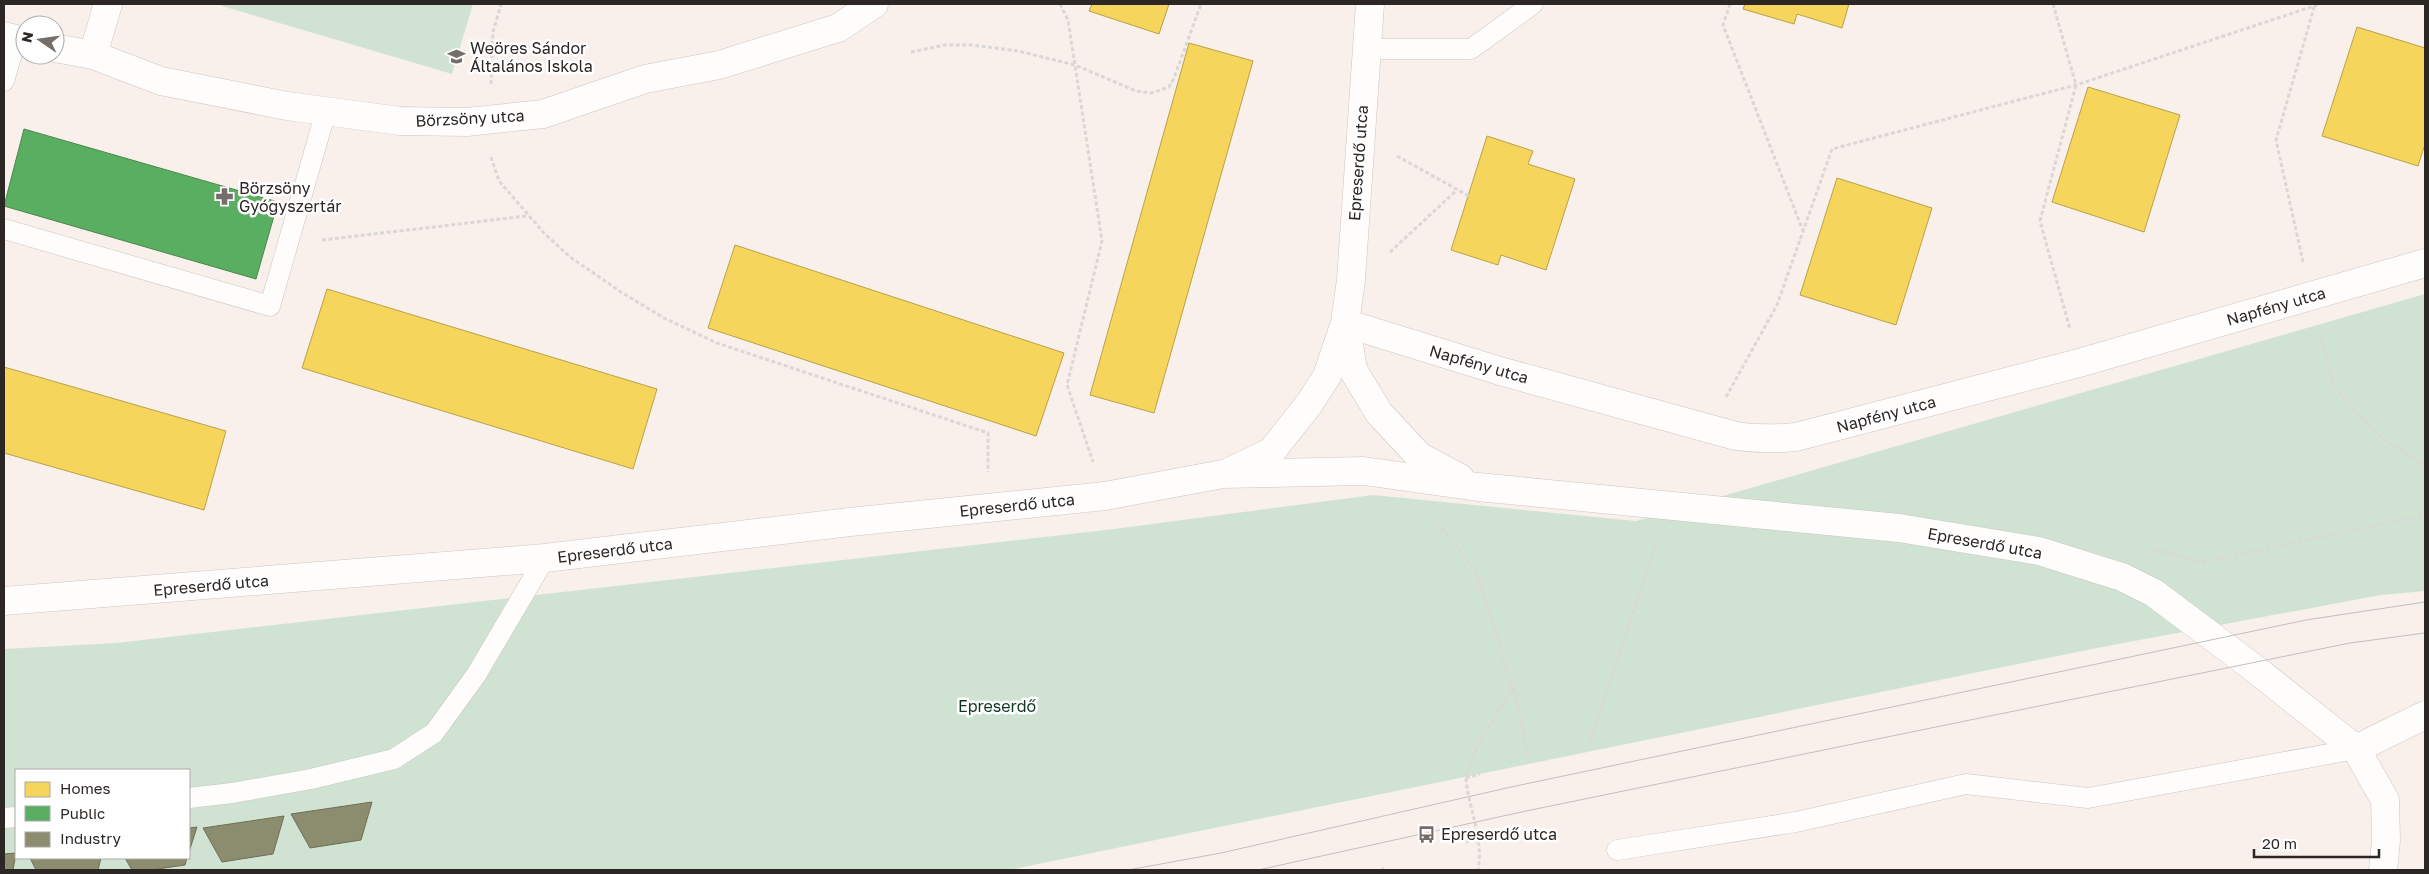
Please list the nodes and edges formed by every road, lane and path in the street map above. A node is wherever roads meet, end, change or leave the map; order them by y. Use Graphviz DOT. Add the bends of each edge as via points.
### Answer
graph roads {
  1 [pos="108,4"];
  2 [pos="501,4"];
  3 [pos="874,4"];
  4 [pos="1060,4"];
  5 [pos="1201,4"];
  6 [pos="1370,4"];
  7 [pos="1533,4"];
  8 [pos="1730,4"];
  9 [pos="2053,4"];
  10 [pos="2315,4"];
  11 [pos="2320,4"];
  12 [pos="15,39"];
  13 [pos="1366,49"];
  14 [pos="65,50"];
  15 [pos="911,52"];
  16 [pos="93,56"];
  17 [pos="1075,66"];
  18 [pos="4,81"];
  19 [pos="2076,85"];
  20 [pos="326,111"];
  21 [pos="490,120"];
  22 [pos="1397,156"];
  23 [pos="491,157"];
  24 [pos="1457,190"];
  25 [pos="1469,196"];
  26 [pos="528,216"];
  27 [pos="4,229"];
  28 [pos="1804,231"];
  29 [pos="289,244"];
  30 [pos="1390,252"];
  31 [pos="2425,263"];
  32 [pos="2311,296"];
  33 [pos="1345,323"];
  34 [pos="2079,363"];
  35 [pos="1710,427"];
  36 [pos="2425,466"];
  37 [pos="1223,474"];
  38 [pos="1478,487"];
  39 [pos="1105,496"];
  40 [pos="1668,507"];
  41 [pos="988,509"];
  42 [pos="1427,514"];
  43 [pos="545,558"];
  44 [pos="4,601"];
  45 [pos="1514,688"];
  46 [pos="2425,715"];
  47 [pos="1589,743"];
  48 [pos="2356,750"];
  49 [pos="1528,755"];
  50 [pos="1480,774"];
  51 [pos="1466,778"];
  52 [pos="190,798"];
  53 [pos="1479,839"];
  54 [pos="1466,842"];
  55 [pos="1617,850"];
  56 [pos="1478,870"];
  57 [pos="2383,870"];
  1 -- 16 [label="street"];
  2 -- 21 [label="path" via="493,32"];
  3 -- 21 [label="street, Börzsöny utca" via="838,28 729,62 645,79 543,114"];
  4 -- 17 [label="path" via="1068,20"];
  5 -- 17 [label="path" via="1169,87 1151,93 1136,91"];
  6 -- 13 [label="street, Epreserdő utca"];
  7 -- 13 [label="lane" via="1471,49"];
  8 -- 28 [label="path" via="1723,25"];
  9 -- 19 [label="path"];
  10 -- 11 [label="path"];
  10 -- 19 [label="path"];
  10 -- 32 [label="path" via="2276,140"];
  12 -- 18 [label="lane"];
  13 -- 33 [label="street, Epreserdő utca" via="1351,280"];
  14 -- 16 [label="street, Börzsöny utca"];
  15 -- 17 [label="path" via="945,45 972,45 1018,51"];
  16 -- 20 [label="street, Börzsöny utca" via="161,81"];
  17 -- 39 [label="path" via="1102,241 1067,385"];
  19 -- 28 [label="path" via="1832,149"];
  19 -- 34 [label="path" via="2040,221"];
  20 -- 21 [label="street, Börzsöny utca" via="400,121"];
  20 -- 29 [label="lane"];
  22 -- 24 [label="path"];
  23 -- 26 [label="path" via="499,181"];
  24 -- 25 [label="path"];
  24 -- 30 [label="path"];
  26 -- 29 [label="path"];
  26 -- 41 [label="path" via="570,256 664,318 717,342 988,433"];
  27 -- 29 [label="lane" via="270,306"];
  28 -- 35 [label="path" via="1777,304"];
  31 -- 32 [label="street, Napfény utca"];
  32 -- 34 [label="street, Napfény utca"];
  32 -- 36 [label="path" via="2334,387 2376,433"];
  33 -- 35 [label="street, Napfény utca" via="1500,371"];
  33 -- 37 [label="street, Epreserdő utca" via="1327,376 1309,404 1270,452"];
  33 -- 38 [label="street, Epreserdő utca" via="1353,370 1378,413 1419,456"];
  34 -- 35 [label="street, Napfény utca" via="1796,437 1757,440"];
  37 -- 38 [label="street, Epreserdő utca" via="1364,471"];
  37 -- 39 [label="street, Epreserdő utca"];
  38 -- 40 [label="street, Epreserdő utca"];
  39 -- 41 [label="street, Epreserdő utca"];
  40 -- 47 [label="path"];
  40 -- 48 [label="street, Epreserdő utca" via="1899,528 2039,550 2086,564 2154,593"];
  41 -- 43 [label="street, Epreserdő utca"];
  42 -- 45 [label="path" via="1435,519 1475,570"];
  43 -- 44 [label="street, Epreserdő utca"];
  43 -- 52 [label="lane" via="476,676 434,733 394,759 301,781"];
  45 -- 49 [label="path"];
  45 -- 51 [label="path" via="1475,753"];
  46 -- 48 [label="street"];
  48 -- 55 [label="lane" via="2088,798 1966,784 1796,822"];
  48 -- 57 [label="street" via="2385,800"];
  50 -- 51 [label="path"];
  51 -- 53 [label="path"];
  53 -- 54 [label="path"];
  53 -- 56 [label="path"];
}
